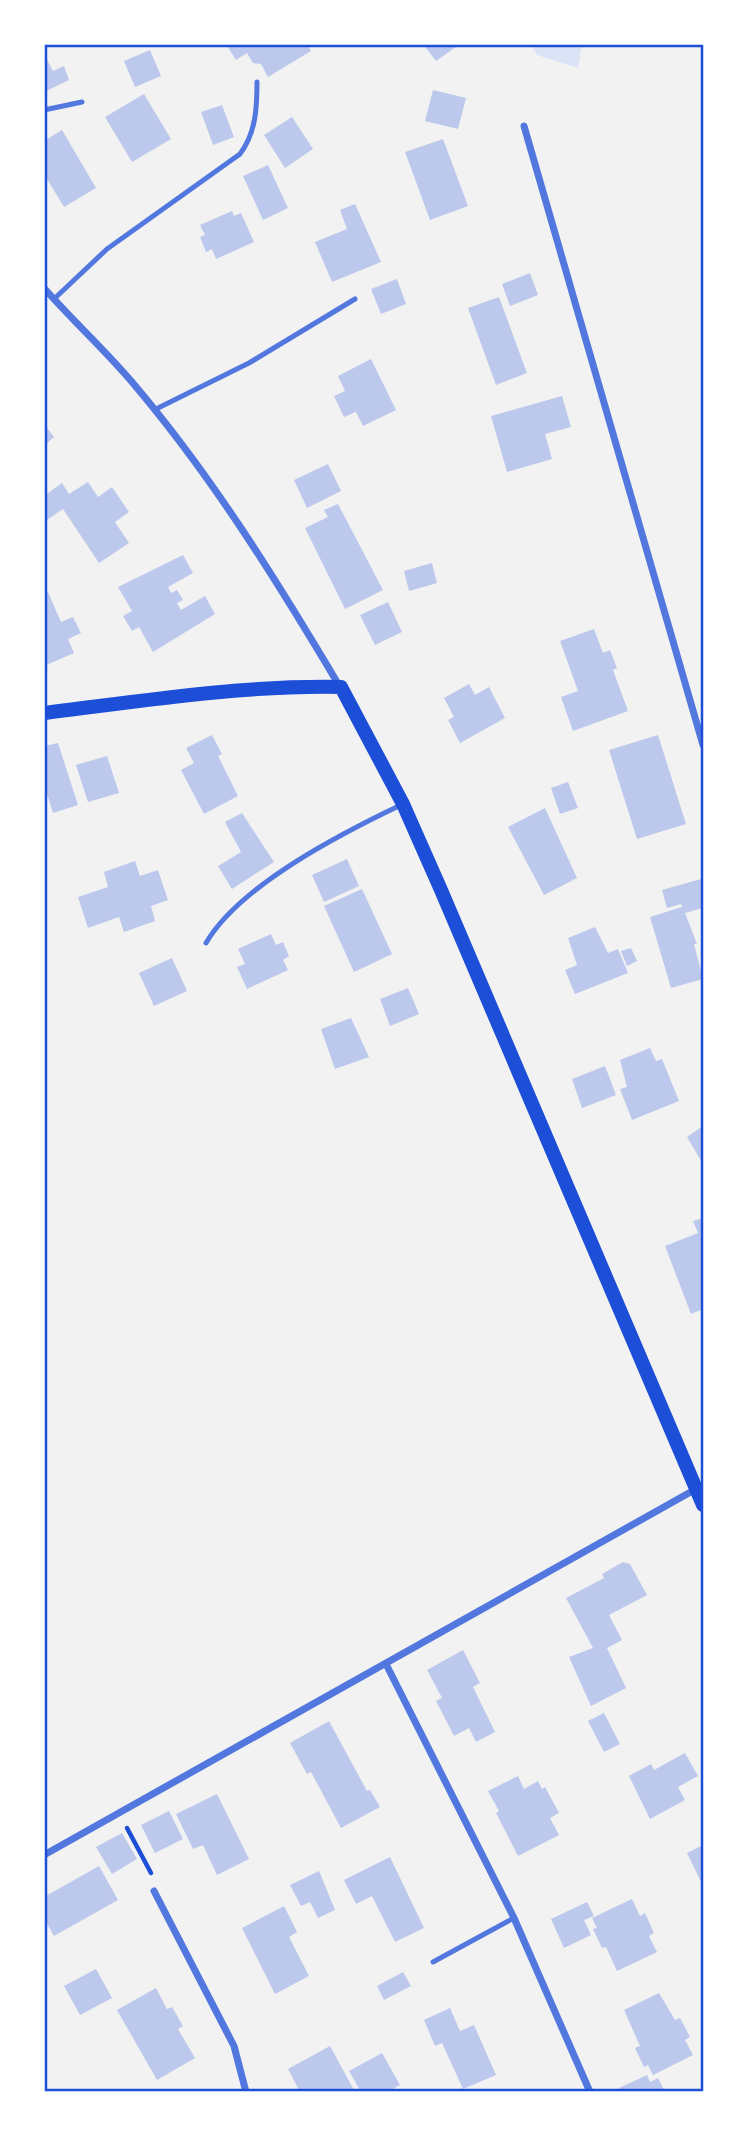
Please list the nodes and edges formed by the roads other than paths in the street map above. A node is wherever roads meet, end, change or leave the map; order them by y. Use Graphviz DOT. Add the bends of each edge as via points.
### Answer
graph roads {
  1 [pos="257,82"];
  2 [pos="82,102"];
  3 [pos="44,110"];
  4 [pos="524,125"];
  5 [pos="44,288"];
  6 [pos="54,299"];
  7 [pos="355,299"];
  8 [pos="154,410"];
  9 [pos="341,687"];
  10 [pos="44,713"];
  11 [pos="703,745"];
  12 [pos="403,804"];
  13 [pos="206,943"];
  14 [pos="697,1489"];
  15 [pos="703,1505"];
  16 [pos="386,1664"];
  17 [pos="44,1855"];
  18 [pos="153,1891"];
  19 [pos="514,1918"];
  20 [pos="433,1962"];
  21 [pos="246,2092"];
  22 [pos="590,2092"];
  1 -- 6 [label="lane" via="251,136 240,154 107,249"];
  2 -- 3 [label="lane"];
  4 -- 11 [label="street"];
  5 -- 6 [label="street"];
  6 -- 8 [label="street"];
  7 -- 8 [label="lane" via="249,363"];
  8 -- 9 [label="street" via="222,498"];
  9 -- 10 [label="main road" via="169,698"];
  9 -- 12 [label="main road"];
  12 -- 13 [label="lane" via="335,840 238,902"];
  12 -- 14 [label="main road"];
  14 -- 15 [label="main road"];
  14 -- 16 [label="street"];
  16 -- 17 [label="street"];
  16 -- 19 [label="street"];
  18 -- 21 [label="street" via="234,2046"];
  19 -- 20 [label="lane"];
  19 -- 22 [label="street"];
}
